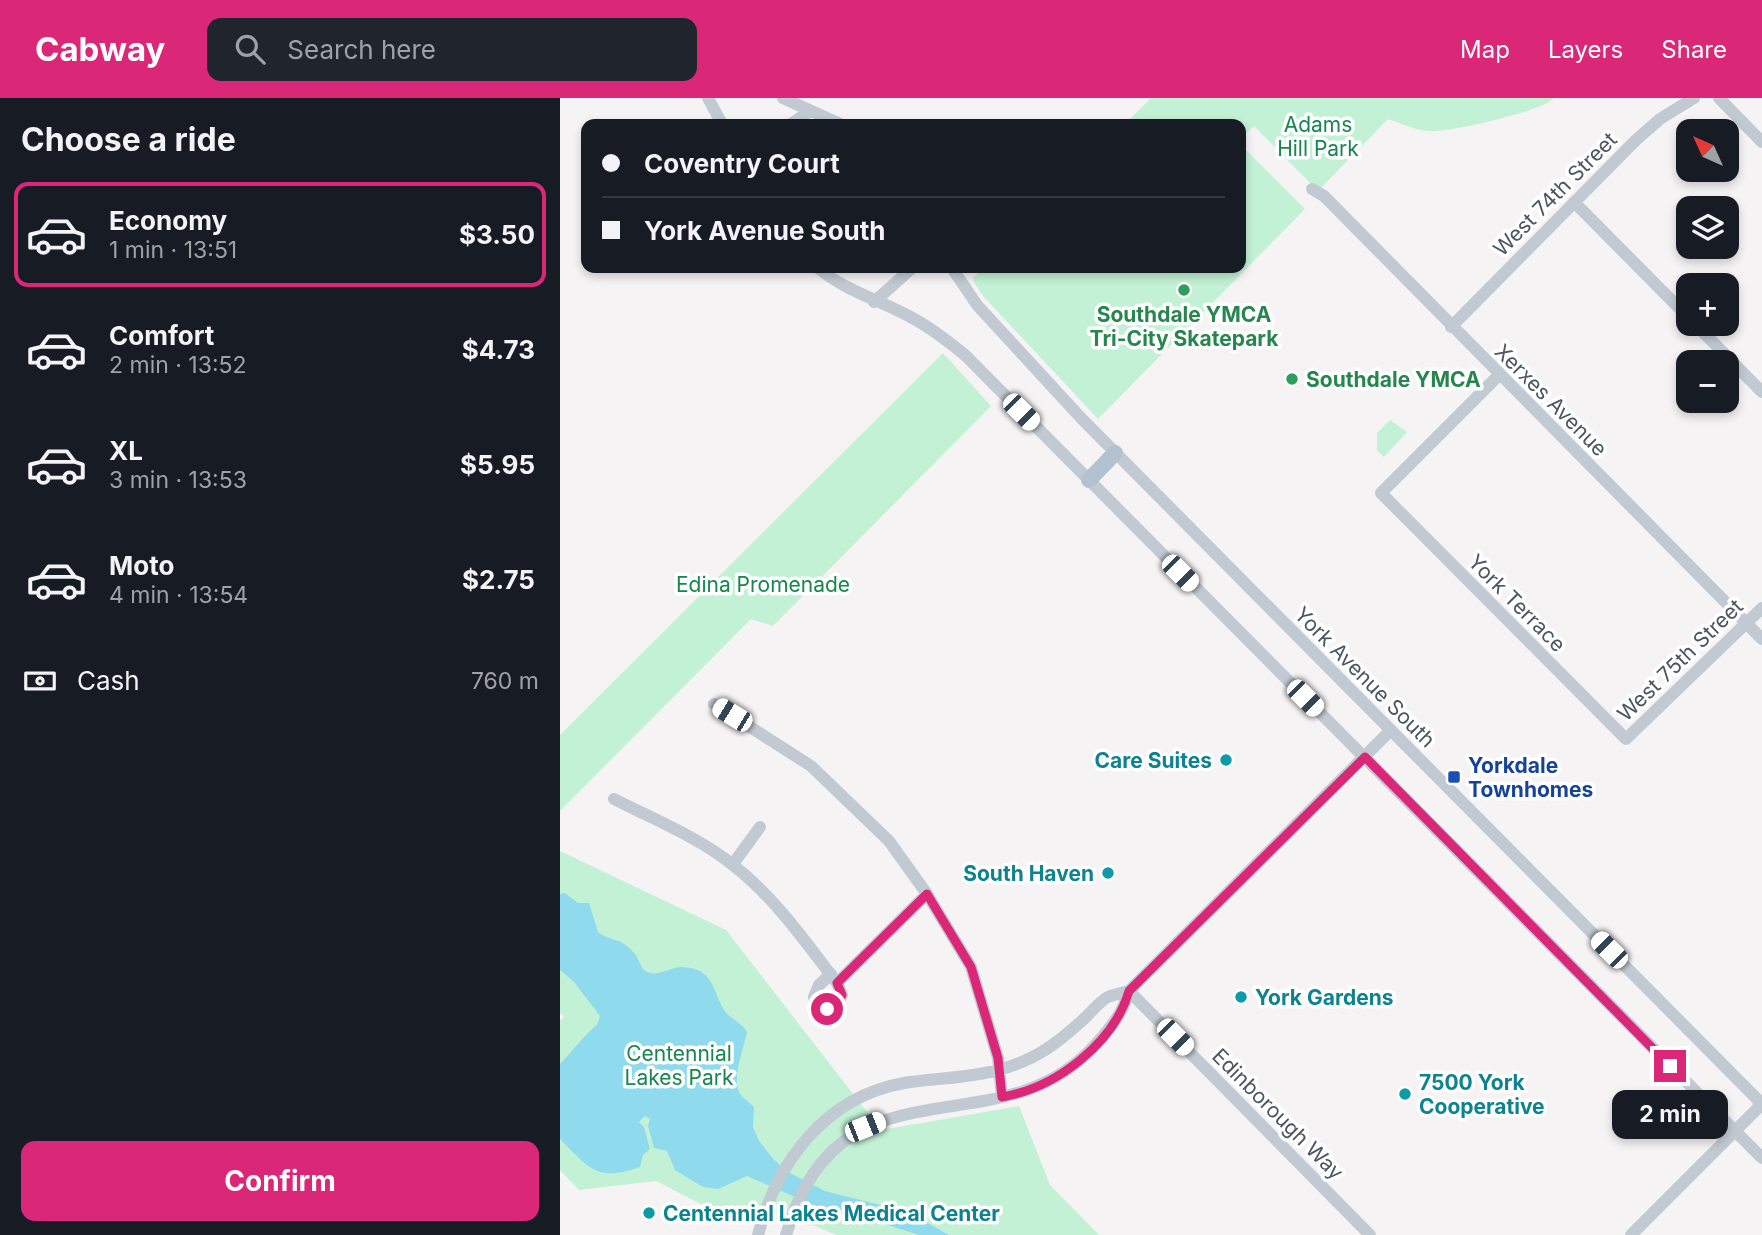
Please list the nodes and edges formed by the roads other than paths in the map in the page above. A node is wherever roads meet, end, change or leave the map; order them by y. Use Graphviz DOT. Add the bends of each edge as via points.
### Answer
graph roads {
  1 [pos="708,98"];
  2 [pos="783,98"];
  3 [pos="1694,98"];
  4 [pos="1719,98"];
  5 [pos="809,112"];
  6 [pos="719,119"];
  7 [pos="799,119"];
  8 [pos="827,119"];
  9 [pos="1762,142"];
  10 [pos="1312,189"];
  11 [pos="1574,202"];
  12 [pos="824,273"];
  13 [pos="906,273"];
  14 [pos="955,273"];
  15 [pos="874,302"];
  16 [pos="1676,305"];
  17 [pos="1451,327"];
  18 [pos="1707,336"];
  19 [pos="1499,375"];
  20 [pos="1762,392"];
  21 [pos="1115,453"];
  22 [pos="1089,480"];
  23 [pos="1762,608"];
  24 [pos="1746,623"];
  25 [pos="1762,639"];
  26 [pos="714,704"];
  27 [pos="1391,730"];
  28 [pos="1626,739"];
  29 [pos="1365,757"];
  30 [pos="614,799"];
  31 [pos="760,827"];
  32 [pos="733,864"];
  33 [pos="927,894"];
  34 [pos="1129,991"];
  35 [pos="1000,1070"];
  36 [pos="1002,1097"];
  37 [pos="1762,1104"];
  38 [pos="1735,1131"];
  39 [pos="1762,1158"];
  40 [pos="787,1230"];
  41 [pos="758,1235"];
  42 [pos="1370,1235"];
  43 [pos="1631,1235"];
  1 -- 6 [label="street"];
  2 -- 5 [label="street"];
  3 -- 11 [label="street, West 74th Street" via="1660,119"];
  4 -- 9 [label="street"];
  5 -- 7 [label="street"];
  5 -- 8 [label="street"];
  10 -- 17 [label="street, Xerxes Avenue"];
  11 -- 16 [label="street"];
  11 -- 17 [label="street, West 74th Street"];
  12 -- 15 [label="street"];
  13 -- 15 [label="street"];
  14 -- 21 [label="street, York Avenue South" via="977,305"];
  15 -- 22 [label="street" via="914,318 965,355"];
  17 -- 19 [label="street, Xerxes Avenue"];
  18 -- 20 [label="street"];
  19 -- 24 [label="street, Xerxes Avenue"];
  19 -- 28 [label="street, York Terrace" via="1381,493"];
  21 -- 22 [label="main road"];
  21 -- 27 [label="street, York Avenue South"];
  22 -- 29 [label="street"];
  23 -- 24 [label="street, West 75th Street"];
  24 -- 25 [label="street, Xerxes Avenue"];
  24 -- 28 [label="street, West 75th Street"];
  26 -- 33 [label="street" via="805,762 851,802 889,841"];
  27 -- 29 [label="street"];
  27 -- 37 [label="street, York Avenue South"];
  29 -- 34 [label="street"];
  29 -- 38 [label="street"];
  30 -- 32 [label="street"];
  31 -- 32 [label="street"];
  32 -- 33 [label="street" via="787,916 834,978"];
  33 -- 35 [label="street" via="971,967"];
  34 -- 35 [label="street" via="1108,997 1037,1055"];
  34 -- 36 [label="street" via="1123,1011 1078,1062 1046,1082"];
  34 -- 42 [label="street, Edinborough Way"];
  35 -- 36 [label="street"];
  35 -- 41 [label="street" via="881,1090 844,1107 788,1161"];
  36 -- 40 [label="street" via="912,1111 865,1127 833,1150 811,1176"];
  37 -- 38 [label="street"];
  38 -- 39 [label="street"];
  38 -- 43 [label="street"];
}
